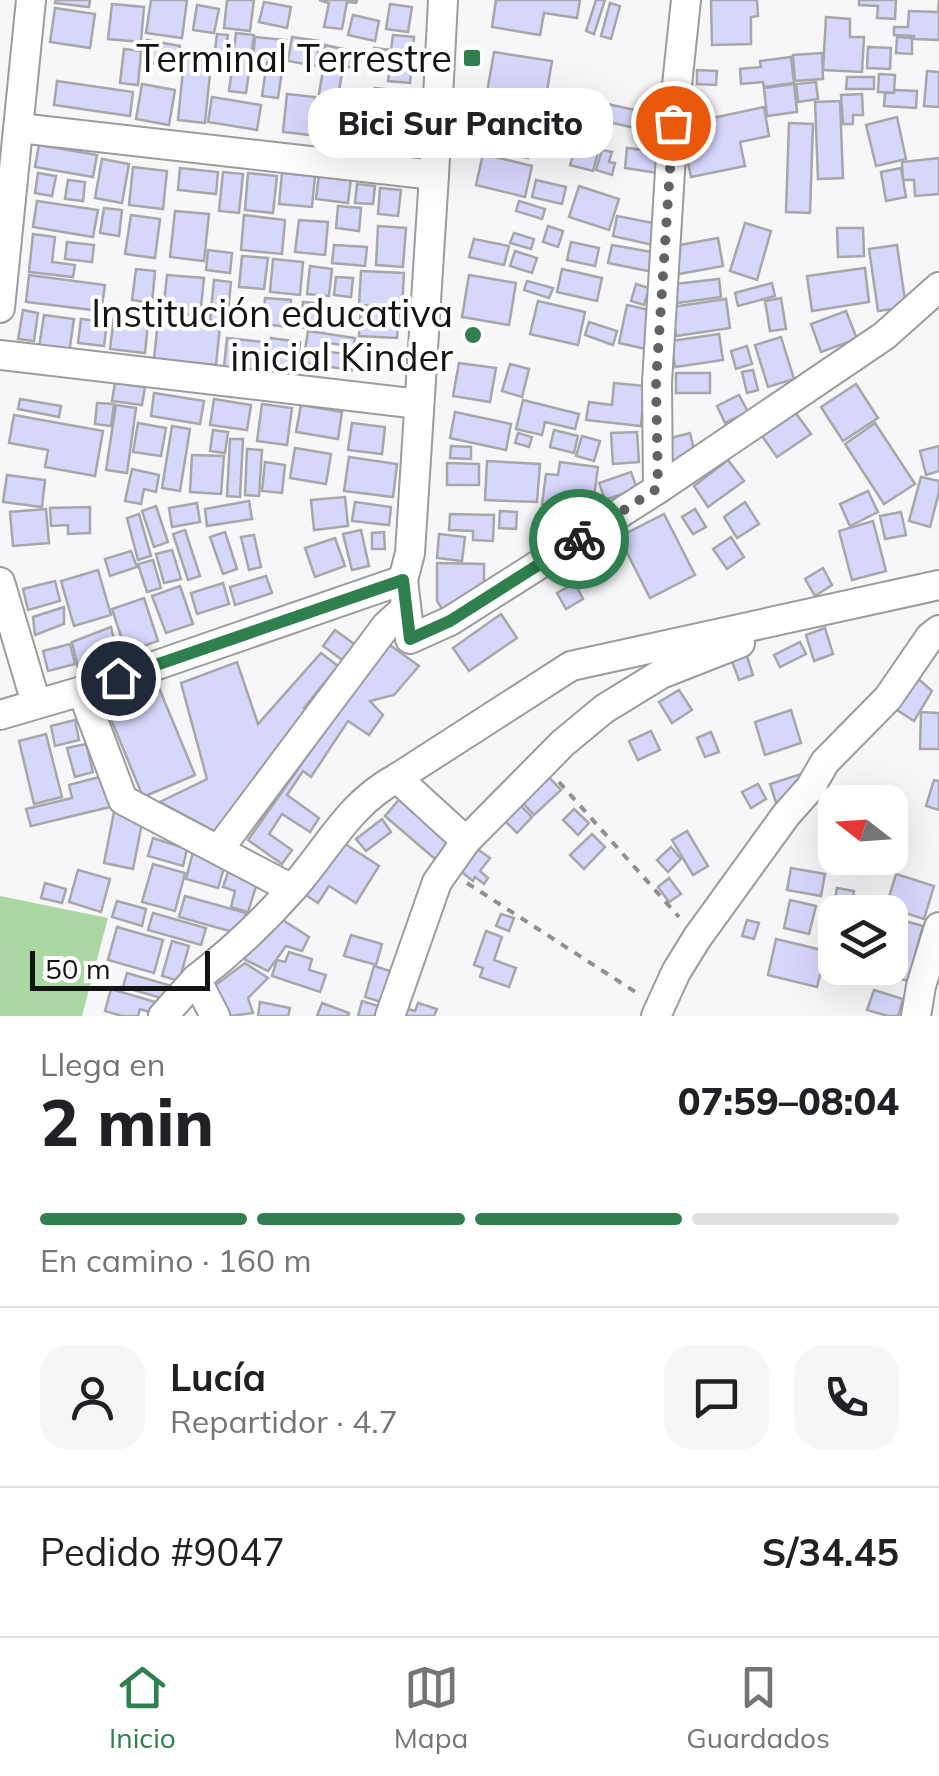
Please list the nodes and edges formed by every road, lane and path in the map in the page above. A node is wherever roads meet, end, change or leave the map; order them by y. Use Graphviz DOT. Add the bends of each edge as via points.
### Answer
graph roads {
  1 [pos="31,0"];
  2 [pos="443,0"];
  3 [pos="686,0"];
  4 [pos="19,128"];
  5 [pos="434,175"];
  6 [pos="939,288"];
  7 [pos="0,308"];
  8 [pos="0,354"];
  9 [pos="418,404"];
  10 [pos="658,488"];
  11 [pos="406,580"];
  12 [pos="0,582"];
  13 [pos="939,585"];
  14 [pos="830,608"];
  15 [pos="939,630"];
  16 [pos="82,691"];
  17 [pos="36,703"];
  18 [pos="0,715"];
  19 [pos="543,763"];
  20 [pos="398,778"];
  21 [pos="466,841"];
  22 [pos="219,849"];
  23 [pos="446,870"];
  24 [pos="292,889"];
  25 [pos="939,928"];
  26 [pos="697,938"];
  27 [pos="196,979"];
  28 [pos="658,1012"];
  29 [pos="163,1016"];
  30 [pos="215,1016"];
  31 [pos="390,1016"];
  32 [pos="916,1016"];
  1 -- 4 [label="street"];
  2 -- 5 [label="street"];
  3 -- 10 [label="street" via="656,382"];
  4 -- 5 [label="street"];
  4 -- 7 [label="street"];
  5 -- 9 [label="street"];
  6 -- 10 [label="street" via="884,336"];
  8 -- 9 [label="street"];
  9 -- 11 [label="street"];
  10 -- 11 [label="street" via="450,621 410,639"];
  11 -- 16 [label="street"];
  11 -- 22 [label="street" via="386,626"];
  12 -- 17 [label="street"];
  13 -- 14 [label="street"];
  14 -- 19 [label="street" via="661,674 604,709"];
  14 -- 20 [label="street" via="571,666"];
  15 -- 26 [label="street" via="888,698 826,762"];
  16 -- 17 [label="street"];
  16 -- 22 [label="street" via="124,800"];
  17 -- 18 [label="street"];
  19 -- 21 [label="street"];
  19 -- 26 [label="path"];
  20 -- 21 [label="street"];
  20 -- 24 [label="street" via="352,814"];
  21 -- 23 [label="street"];
  22 -- 24 [label="street"];
  23 -- 28 [label="path"];
  23 -- 31 [label="street"];
  24 -- 27 [label="street"];
  25 -- 32 [label="street"];
  26 -- 28 [label="street"];
  27 -- 29 [label="street"];
  27 -- 30 [label="street"];
}
